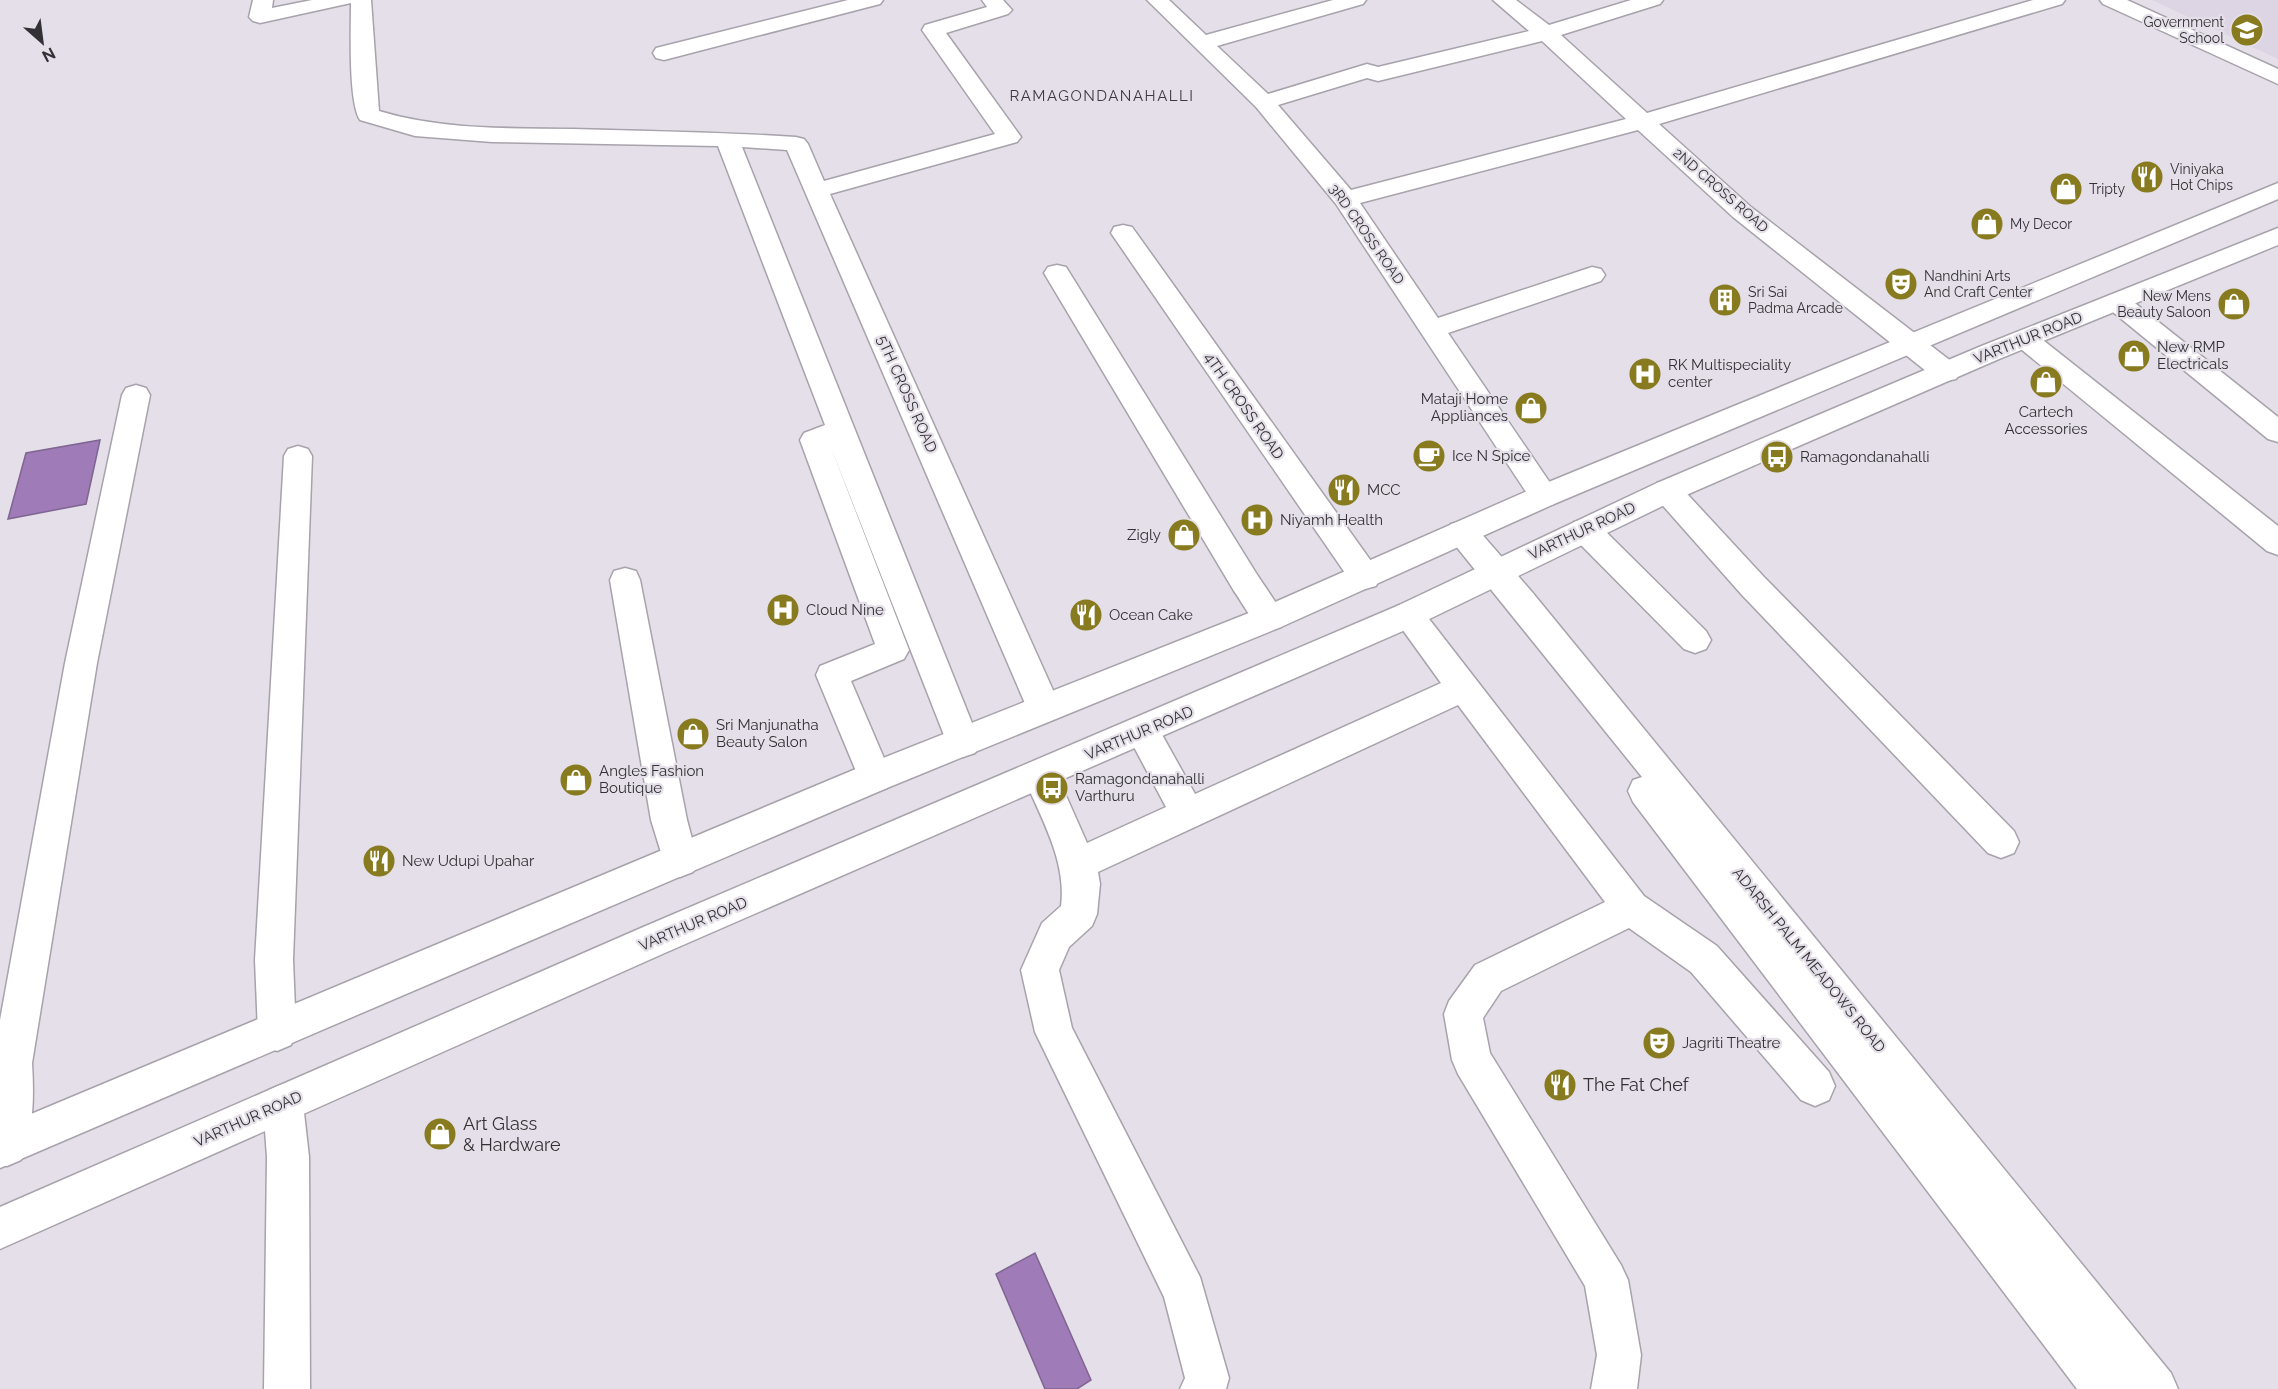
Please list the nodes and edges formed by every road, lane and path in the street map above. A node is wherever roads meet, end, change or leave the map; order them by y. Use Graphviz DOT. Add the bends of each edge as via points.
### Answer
graph roads {
  1 [pos="263,0"];
  2 [pos="342,0"];
  3 [pos="361,0"];
  4 [pos="873,0"];
  5 [pos="992,0"];
  6 [pos="1157,0"];
  7 [pos="1356,0"];
  8 [pos="1503,0"];
  9 [pos="1653,0"];
  10 [pos="2055,0"];
  11 [pos="2110,0"];
  12 [pos="1546,33"];
  13 [pos="1203,43"];
  14 [pos="664,52"];
  15 [pos="2278,77"];
  16 [pos="1264,102"];
  17 [pos="1644,122"];
  18 [pos="727,139"];
  19 [pos="818,190"];
  20 [pos="2278,190"];
  21 [pos="1345,199"];
  22 [pos="1123,233"];
  23 [pos="2278,236"];
  24 [pos="1057,273"];
  25 [pos="1592,275"];
  26 [pos="2117,302"];
  27 [pos="1432,329"];
  28 [pos="2025,339"];
  29 [pos="1910,344"];
  30 [pos="1946,372"];
  31 [pos="136,395"];
  32 [pos="841,430"];
  33 [pos="2278,432"];
  34 [pos="1689,436"];
  35 [pos="298,456"];
  36 [pos="1721,468"];
  37 [pos="1667,491"];
  38 [pos="1544,496"];
  39 [pos="1454,535"];
  40 [pos="1593,539"];
  41 [pos="2278,543"];
  42 [pos="1488,574"];
  43 [pos="1365,577"];
  44 [pos="626,580"];
  45 [pos="1408,615"];
  46 [pos="1270,618"];
  47 [pos="1695,640"];
  48 [pos="1463,688"];
  49 [pos="1044,708"];
  50 [pos="1143,732"];
  51 [pos="963,743"];
  52 [pos="1040,775"];
  53 [pos="875,777"];
  54 [pos="1188,814"];
  55 [pos="2001,842"];
  56 [pos="680,861"];
  57 [pos="1078,864"];
  58 [pos="1631,908"];
  59 [pos="277,1032"];
  60 [pos="1815,1086"];
  61 [pos="283,1104"];
  62 [pos="3,1147"];
  63 [pos="0,1228"];
  64 [pos="287,1389"];
  65 [pos="1203,1389"];
  66 [pos="1614,1389"];
  67 [pos="2105,1389"];
  68 [pos="2155,1389"];
  1 -- 2 [label="street" via="260,17"];
  3 -- 18 [label="street, 5TH CROSS ROAD" via="368,115 415,129 492,135"];
  4 -- 14 [label="street"];
  5 -- 19 [label="street" via="1001,10 933,30 1009,137"];
  6 -- 13 [label="street, 3RD CROSS ROAD"];
  7 -- 13 [label="street"];
  8 -- 12 [label="street, 2ND CROSS ROAD"];
  9 -- 12 [label="street"];
  10 -- 17 [label="street"];
  11 -- 15 [label="street"];
  12 -- 16 [label="street" via="1378,74 1367,71"];
  12 -- 17 [label="street, 2ND CROSS ROAD"];
  13 -- 16 [label="street, 3RD CROSS ROAD"];
  16 -- 21 [label="street, 3RD CROSS ROAD"];
  17 -- 21 [label="street"];
  17 -- 29 [label="street, 2ND CROSS ROAD" via="1742,212"];
  18 -- 19 [label="street, 5TH CROSS ROAD" via="796,144"];
  18 -- 32 [label="street"];
  19 -- 49 [label="street, 5TH CROSS ROAD"];
  20 -- 29 [label="street"];
  21 -- 27 [label="street, 3RD CROSS ROAD"];
  22 -- 43 [label="street, 4TH CROSS ROAD"];
  23 -- 26 [label="street, VARTHUR ROAD"];
  24 -- 46 [label="street"];
  25 -- 27 [label="street"];
  26 -- 28 [label="street, VARTHUR ROAD"];
  26 -- 33 [label="street"];
  27 -- 38 [label="street, 3RD CROSS ROAD"];
  28 -- 30 [label="street, VARTHUR ROAD"];
  28 -- 41 [label="street"];
  29 -- 30 [label="street, 2ND CROSS ROAD"];
  29 -- 34 [label="street"];
  30 -- 36 [label="street, VARTHUR ROAD"];
  31 -- 62 [label="street" via="79,675 12,1063 14,1092"];
  32 -- 51 [label="street"];
  32 -- 53 [label="street" via="814,440 893,651 832,675"];
  34 -- 36 [label="street"];
  34 -- 38 [label="street"];
  35 -- 59 [label="street" via="274,960"];
  36 -- 37 [label="street, VARTHUR ROAD"];
  37 -- 40 [label="street, VARTHUR ROAD"];
  37 -- 55 [label="street" via="1753,586"];
  38 -- 39 [label="street"];
  39 -- 42 [label="street, ADARSH PALM MEADOWS ROAD"];
  39 -- 43 [label="street"];
  40 -- 42 [label="street, VARTHUR ROAD"];
  40 -- 47 [label="street"];
  42 -- 45 [label="street, VARTHUR ROAD"];
  42 -- 67 [label="street, ADARSH PALM MEADOWS ROAD"];
  42 -- 68 [label="street, ADARSH PALM MEADOWS ROAD"];
  43 -- 46 [label="street"];
  44 -- 56 [label="street" via="669,820"];
  45 -- 48 [label="street"];
  45 -- 50 [label="street, VARTHUR ROAD"];
  46 -- 49 [label="street"];
  48 -- 54 [label="street"];
  48 -- 58 [label="street"];
  49 -- 51 [label="street"];
  50 -- 52 [label="street, VARTHUR ROAD"];
  50 -- 54 [label="street"];
  51 -- 53 [label="street"];
  52 -- 57 [label="street"];
  52 -- 61 [label="street, VARTHUR ROAD"];
  53 -- 56 [label="street"];
  54 -- 57 [label="street"];
  56 -- 59 [label="street"];
  57 -- 65 [label="street" via="1082,884 1079,914 1055,935 1040,970 1054,1032 1185,1292 1208,1378"];
  58 -- 60 [label="street" via="1704,959"];
  58 -- 66 [label="street" via="1488,978 1462,1014 1472,1060 1606,1280 1619,1355"];
  59 -- 62 [label="street"];
  61 -- 63 [label="street, VARTHUR ROAD"];
  61 -- 64 [label="street" via="288,1157"];
}
